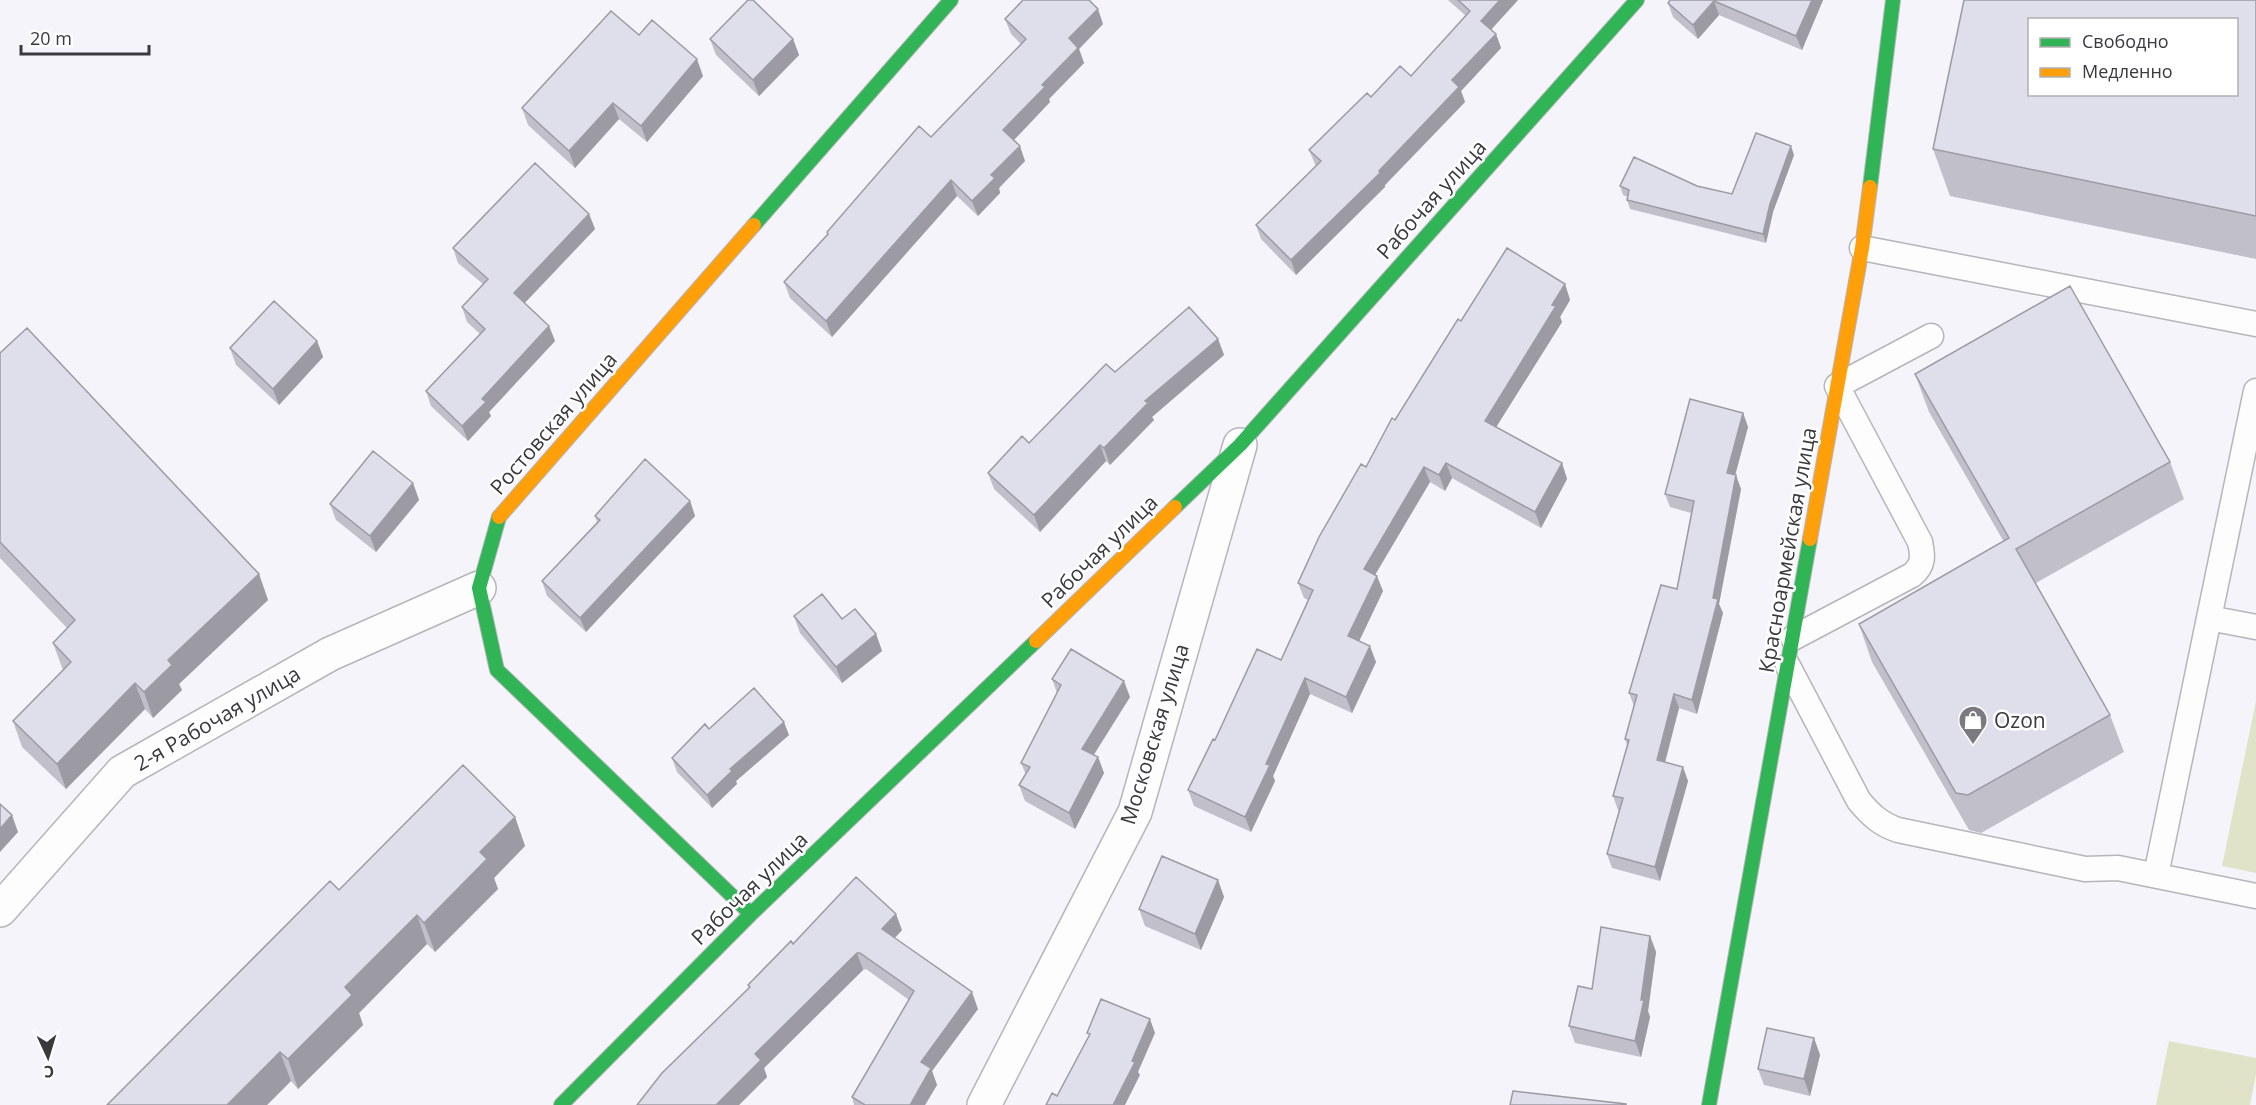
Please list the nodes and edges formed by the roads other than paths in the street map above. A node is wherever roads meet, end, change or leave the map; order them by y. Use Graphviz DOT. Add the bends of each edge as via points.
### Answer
graph roads {
  1 [pos="951,0"];
  2 [pos="1637,0"];
  3 [pos="1893,0"];
  4 [pos="1862,248"];
  5 [pos="2256,324"];
  6 [pos="1931,336"];
  7 [pos="1837,386"];
  8 [pos="2256,391"];
  9 [pos="1240,445"];
  10 [pos="479,588"];
  11 [pos="2209,618"];
  12 [pos="2256,627"];
  13 [pos="1793,638"];
  14 [pos="1788,666"];
  15 [pos="2156,875"];
  16 [pos="2256,896"];
  17 [pos="0,910"];
  18 [pos="751,914"];
  19 [pos="561,1105"];
  20 [pos="984,1105"];
  21 [pos="1709,1105"];
  1 -- 10 [label="street, Ростовская улица" via="500,515"];
  2 -- 9 [label="street, Рабочая улица"];
  3 -- 4 [label="street, Красноармейская улица"];
  4 -- 5 [label="lane"];
  4 -- 7 [label="street, Красноармейская улица"];
  6 -- 7 [label="lane"];
  7 -- 13 [label="street, Красноармейская улица"];
  7 -- 13 [label="lane" via="1920,542 1923,558 1912,575"];
  8 -- 11 [label="lane"];
  9 -- 18 [label="street, Рабочая улица"];
  9 -- 20 [label="street, Московская улица" via="1135,812"];
  10 -- 17 [label="street, 2-я Рабочая улица" via="330,654 122,772"];
  10 -- 18 [label="street, Ростовская улица" via="497,670"];
  11 -- 12 [label="lane"];
  11 -- 15 [label="lane"];
  13 -- 14 [label="street, Красноармейская улица"];
  14 -- 15 [label="lane" via="1859,801 1884,825 2085,869 2118,868"];
  14 -- 21 [label="street, Красноармейская улица"];
  15 -- 16 [label="lane"];
  18 -- 19 [label="street, Рабочая улица"];
}
